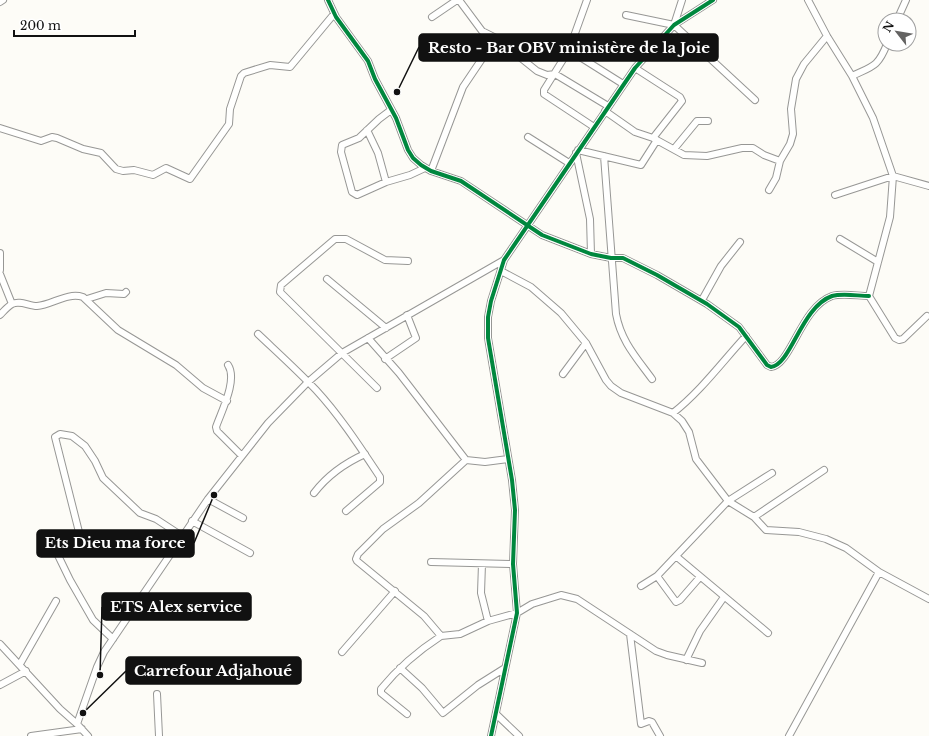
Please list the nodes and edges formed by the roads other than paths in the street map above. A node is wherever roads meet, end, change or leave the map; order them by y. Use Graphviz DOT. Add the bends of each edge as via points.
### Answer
graph roads {
  1 [pos="3,0"];
  2 [pos="458,0"];
  3 [pos="587,0"];
  4 [pos="682,0"];
  5 [pos="713,0"];
  6 [pos="808,0"];
  7 [pos="906,0"];
  8 [pos="330,1"];
  9 [pos="0,2"];
  10 [pos="901,12"];
  11 [pos="334,14"];
  12 [pos="626,16"];
  13 [pos="432,17"];
  14 [pos="674,25"];
  15 [pos="826,36"];
  16 [pos="496,38"];
  17 [pos="569,50"];
  18 [pos="884,52"];
  19 [pos="635,68"];
  20 [pos="555,74"];
  21 [pos="852,76"];
  22 [pos="623,84"];
  23 [pos="754,100"];
  24 [pos="606,108"];
  25 [pos="391,110"];
  26 [pos="708,121"];
  27 [pos="594,127"];
  28 [pos="0,128"];
  29 [pos="367,130"];
  30 [pos="528,137"];
  31 [pos="655,139"];
  32 [pos="674,148"];
  33 [pos="577,152"];
  34 [pos="604,156"];
  35 [pos="780,161"];
  36 [pos="569,163"];
  37 [pos="425,168"];
  38 [pos="431,171"];
  39 [pos="893,176"];
  40 [pos="386,182"];
  41 [pos="929,186"];
  42 [pos="768,190"];
  43 [pos="835,195"];
  44 [pos="528,226"];
  45 [pos="840,239"];
  46 [pos="740,242"];
  47 [pos="0,254"];
  48 [pos="591,254"];
  49 [pos="611,258"];
  50 [pos="504,260"];
  51 [pos="408,261"];
  52 [pos="878,262"];
  53 [pos="0,270"];
  54 [pos="501,271"];
  55 [pos="0,274"];
  56 [pos="327,279"];
  57 [pos="126,292"];
  58 [pos="869,296"];
  59 [pos="87,299"];
  60 [pos="702,300"];
  61 [pos="12,304"];
  62 [pos="1,312"];
  63 [pos="407,315"];
  64 [pos="927,316"];
  65 [pos="386,328"];
  66 [pos="258,334"];
  67 [pos="746,336"];
  68 [pos="368,338"];
  69 [pos="586,342"];
  70 [pos="342,354"];
  71 [pos="385,358"];
  72 [pos="228,365"];
  73 [pos="563,374"];
  74 [pos="652,379"];
  75 [pos="308,382"];
  76 [pos="377,388"];
  77 [pos="227,401"];
  78 [pos="673,413"];
  79 [pos="364,454"];
  80 [pos="241,455"];
  81 [pos="508,459"];
  82 [pos="466,460"];
  83 [pos="824,470"];
  84 [pos="772,473"];
  85 [pos="314,493"];
  86 [pos="208,499"];
  87 [pos="728,501"];
  88 [pos="346,511"];
  89 [pos="754,517"];
  90 [pos="243,518"];
  91 [pos="192,521"];
  92 [pos="182,536"];
  93 [pos="250,552"];
  94 [pos="677,557"];
  95 [pos="431,562"];
  96 [pos="482,564"];
  97 [pos="514,564"];
  98 [pos="879,572"];
  99 [pos="657,576"];
  100 [pos="700,577"];
  101 [pos="641,586"];
  102 [pos="395,591"];
  103 [pos="724,597"];
  104 [pos="929,599"];
  105 [pos="56,601"];
  106 [pos="517,613"];
  107 [pos="488,621"];
  108 [pos="768,633"];
  109 [pos="630,634"];
  110 [pos="441,636"];
  111 [pos="113,639"];
  112 [pos="0,644"];
  113 [pos="342,652"];
  114 [pos="686,660"];
  115 [pos="702,663"];
  116 [pos="20,664"];
  117 [pos="400,668"];
  118 [pos="505,668"];
  119 [pos="26,671"];
  120 [pos="0,685"];
  121 [pos="157,694"];
  122 [pos="407,714"];
  123 [pos="496,714"];
  124 [pos="79,730"];
  125 [pos="31,736"];
  126 [pos="88,736"];
  127 [pos="159,736"];
  128 [pos="491,736"];
  129 [pos="520,736"];
  130 [pos="660,736"];
  131 [pos="788,736"];
  1 -- 9 [label="street"];
  2 -- 13 [label="street"];
  2 -- 16 [label="street" via="479,27"];
  3 -- 17 [label="street"];
  4 -- 14 [label="street"];
  5 -- 14 [label="street"];
  6 -- 15 [label="street"];
  7 -- 10 [label="street"];
  8 -- 11 [label="street"];
  11 -- 25 [label="street" via="363,52"];
  11 -- 28 [label="street" via="290,67 270,65 241,76 230,109 229,124 190,179 170,168 153,175 134,170 123,171 116,169 100,153 57,138 41,141"];
  12 -- 14 [label="street"];
  14 -- 19 [label="street"];
  14 -- 23 [label="street"];
  15 -- 21 [label="street"];
  15 -- 35 [label="street" via="804,64 796,79 791,109 793,134"];
  16 -- 20 [label="street" via="537,71 547,75"];
  16 -- 38 [label="street" via="463,87"];
  17 -- 20 [label="street"];
  17 -- 22 [label="street"];
  18 -- 21 [label="street" via="876,65"];
  19 -- 22 [label="street"];
  19 -- 31 [label="street" via="680,97 682,101"];
  20 -- 24 [label="street"];
  20 -- 27 [label="street" via="544,94"];
  21 -- 39 [label="street" via="873,118"];
  22 -- 24 [label="street"];
  24 -- 27 [label="street"];
  24 -- 31 [label="street" via="635,132"];
  25 -- 29 [label="street"];
  25 -- 37 [label="street" via="410,154"];
  26 -- 32 [label="street" via="697,121"];
  27 -- 33 [label="street"];
  29 -- 40 [label="street" via="378,153"];
  29 -- 40 [label="street" via="359,138 342,145 341,148 352,192 357,195"];
  30 -- 36 [label="street"];
  31 -- 32 [label="street"];
  31 -- 34 [label="street" via="641,166"];
  32 -- 35 [label="street" via="684,155 692,156 753,148"];
  33 -- 34 [label="street"];
  33 -- 36 [label="street"];
  33 -- 48 [label="street" via="590,219"];
  34 -- 49 [label="street"];
  35 -- 42 [label="street" via="776,178"];
  36 -- 44 [label="street"];
  37 -- 38 [label="street"];
  37 -- 40 [label="street"];
  38 -- 44 [label="street" via="461,181"];
  39 -- 41 [label="street"];
  39 -- 43 [label="street"];
  39 -- 52 [label="street" via="890,218"];
  44 -- 48 [label="street" via="542,235"];
  44 -- 50 [label="street"];
  45 -- 52 [label="street"];
  46 -- 60 [label="street" via="721,266"];
  47 -- 53 [label="street"];
  48 -- 49 [label="street"];
  49 -- 60 [label="street" via="628,260"];
  49 -- 74 [label="street" via="618,328"];
  50 -- 54 [label="street"];
  50 -- 63 [label="street"];
  51 -- 70 [label="street" via="384,260 346,239 335,239 281,285 280,292"];
  52 -- 58 [label="street"];
  54 -- 69 [label="street" via="531,287 548,300"];
  54 -- 81 [label="street" via="491,301 488,338"];
  55 -- 61 [label="street"];
  56 -- 65 [label="street"];
  57 -- 59 [label="street" via="106,293"];
  58 -- 64 [label="street" via="895,338 899,340"];
  58 -- 67 [label="street" via="832,296 822,302 804,321 785,358 773,367 767,365"];
  59 -- 61 [label="street" via="79,296 37,306"];
  59 -- 77 [label="street" via="97,312 118,330 176,365 203,388"];
  60 -- 67 [label="street" via="739,327"];
  61 -- 62 [label="street"];
  63 -- 65 [label="street"];
  63 -- 71 [label="street" via="416,338"];
  65 -- 68 [label="street"];
  66 -- 75 [label="street"];
  67 -- 78 [label="street" via="704,386"];
  68 -- 70 [label="street"];
  68 -- 71 [label="street"];
  69 -- 73 [label="street"];
  69 -- 78 [label="street" via="611,386 621,393"];
  70 -- 75 [label="street"];
  70 -- 76 [label="street"];
  71 -- 82 [label="street"];
  72 -- 77 [label="street" via="231,374"];
  75 -- 79 [label="street" via="330,407"];
  75 -- 80 [label="street"];
  77 -- 80 [label="street" via="216,427 217,431"];
  78 -- 87 [label="street" via="686,426 696,459"];
  79 -- 85 [label="street" via="335,472"];
  79 -- 88 [label="street" via="380,477 380,482"];
  80 -- 86 [label="street"];
  81 -- 82 [label="street" via="485,462"];
  81 -- 97 [label="street" via="515,510"];
  82 -- 102 [label="street" via="419,503 383,530 356,559"];
  83 -- 89 [label="street"];
  84 -- 87 [label="street"];
  86 -- 90 [label="street"];
  86 -- 91 [label="street"];
  87 -- 89 [label="street"];
  87 -- 94 [label="street"];
  89 -- 98 [label="street" via="766,530 799,532 826,539 846,548"];
  91 -- 92 [label="street"];
  91 -- 93 [label="street"];
  92 -- 111 [label="street"];
  92 -- 111 [label="street" via="156,519 140,513 103,478 95,461 77,439 60,434 55,437 79,532 54,540 53,545 93,620"];
  94 -- 99 [label="street"];
  94 -- 100 [label="street"];
  95 -- 96 [label="street"];
  96 -- 97 [label="street"];
  96 -- 107 [label="street" via="481,593"];
  97 -- 106 [label="street"];
  98 -- 104 [label="street"];
  98 -- 131 [label="street"];
  99 -- 100 [label="street" via="676,602"];
  99 -- 101 [label="street"];
  100 -- 103 [label="street"];
  102 -- 110 [label="street" via="424,616"];
  102 -- 113 [label="street"];
  103 -- 108 [label="street"];
  103 -- 114 [label="street" via="700,631"];
  105 -- 116 [label="street"];
  106 -- 107 [label="street"];
  106 -- 109 [label="street" via="532,604 561,595 571,596"];
  106 -- 118 [label="street"];
  107 -- 110 [label="street" via="460,634"];
  109 -- 114 [label="street" via="663,654"];
  109 -- 130 [label="street" via="642,724 652,722"];
  110 -- 117 [label="street"];
  111 -- 124 [label="street" via="99,663"];
  112 -- 116 [label="street"];
  114 -- 115 [label="street"];
  116 -- 119 [label="street"];
  117 -- 118 [label="street" via="422,688 443,713 478,685"];
  117 -- 122 [label="street" via="381,689 381,693"];
  118 -- 123 [label="street"];
  119 -- 120 [label="street"];
  119 -- 124 [label="street"];
  121 -- 127 [label="street"];
  123 -- 128 [label="street"];
  123 -- 129 [label="street"];
  124 -- 125 [label="street"];
  124 -- 126 [label="street"];
}
